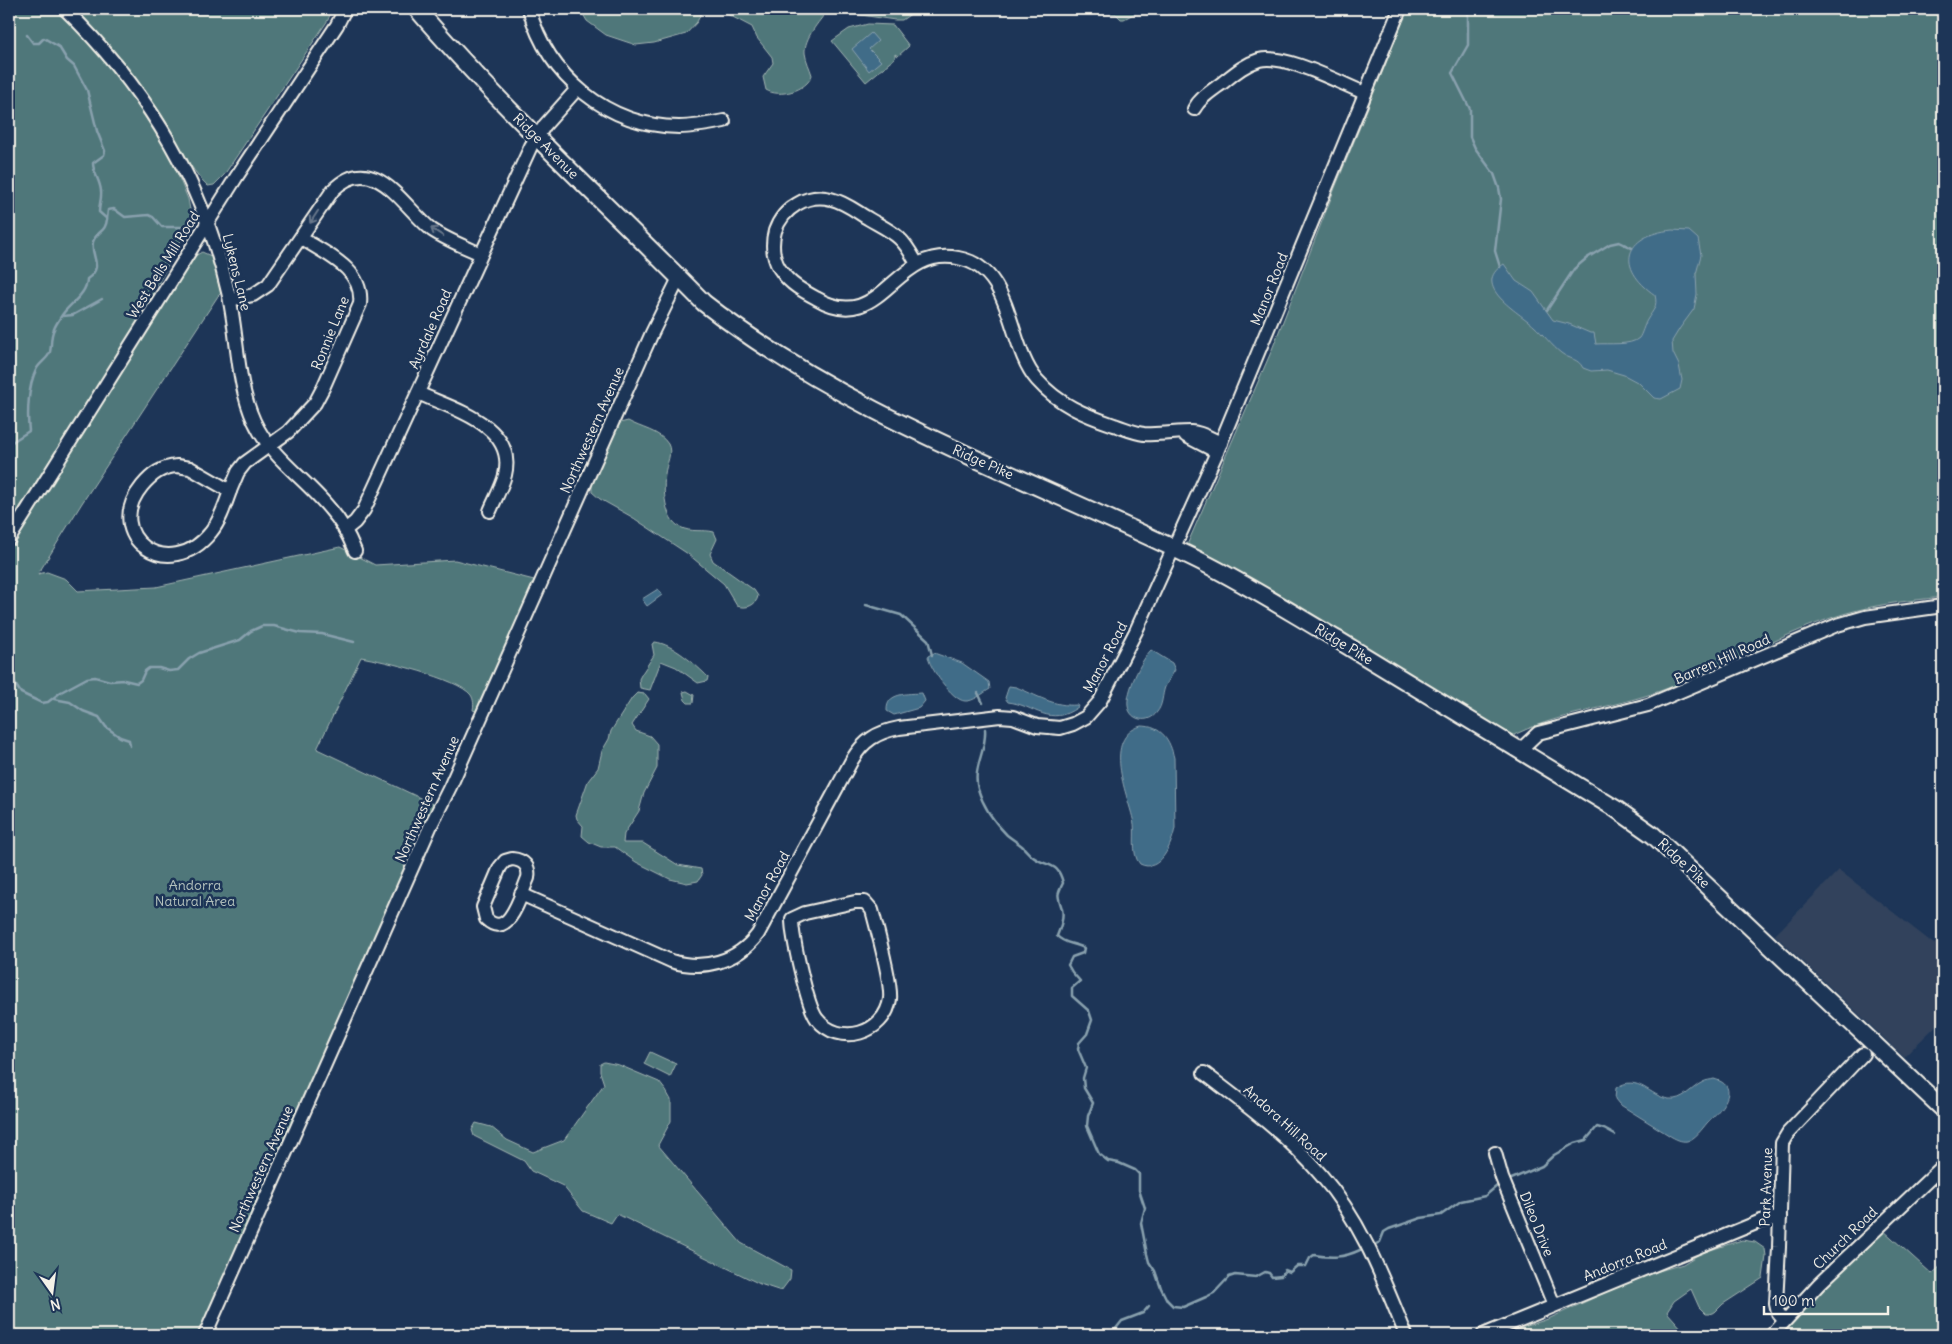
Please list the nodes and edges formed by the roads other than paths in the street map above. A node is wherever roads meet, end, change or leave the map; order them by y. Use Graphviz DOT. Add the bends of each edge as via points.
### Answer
graph roads {
  1 [pos="65,9"];
  2 [pos="345,9"];
  3 [pos="417,9"];
  4 [pos="529,9"];
  5 [pos="1400,9"];
  6 [pos="577,88"];
  7 [pos="1365,93"];
  8 [pos="1194,109"];
  9 [pos="724,121"];
  10 [pos="537,137"];
  11 [pos="208,222"];
  12 [pos="301,238"];
  13 [pos="481,254"];
  14 [pos="917,264"];
  15 [pos="679,278"];
  16 [pos="230,300"];
  17 [pos="418,393"];
  18 [pos="268,446"];
  19 [pos="1219,447"];
  20 [pos="230,491"];
  21 [pos="490,510"];
  22 [pos="345,530"];
  23 [pos="9,539"];
  24 [pos="1174,549"];
  25 [pos="355,551"];
  26 [pos="1943,606"];
  27 [pos="1519,751"];
  28 [pos="521,894"];
  29 [pos="772,909"];
  30 [pos="792,920"];
  31 [pos="1863,1054"];
  32 [pos="1204,1073"];
  33 [pos="1943,1108"];
  34 [pos="1495,1153"];
  35 [pos="1943,1166"];
  36 [pos="1780,1218"];
  37 [pos="1554,1305"];
  38 [pos="1784,1320"];
  39 [pos="205,1335"];
  40 [pos="1406,1335"];
  41 [pos="1483,1335"];
  42 [pos="1772,1335"];
  1 -- 11 [label="street, Lykens Lane" via="113,60 146,103 183,166"];
  2 -- 11 [label="street, West Bells Mill Road"];
  3 -- 10 [label="main road, Ridge Avenue" via="478,78"];
  4 -- 6 [label="street" via="547,52"];
  5 -- 7 [label="street, Manor Road"];
  6 -- 9 [label="street" via="609,110 641,122 680,127"];
  6 -- 10 [label="street, Ayrdale Road"];
  7 -- 8 [label="street" via="1293,63 1270,58 1245,66 1204,96"];
  7 -- 19 [label="street, Manor Road"];
  10 -- 13 [label="street, Ayrdale Road"];
  10 -- 15 [label="main road, Ridge Avenue"];
  11 -- 16 [label="street, Lykens Lane"];
  11 -- 23 [label="street, West Bells Mill Road"];
  13 -- 12 [label="street, one-way" via="434,231 384,183 365,176 350,178 332,190"];
  12 -- 16 [label="street" via="264,289 248,297"];
  12 -- 18 [label="street, Ronnie Lane" via="352,274 361,291 360,304 328,379 314,403 295,425"];
  13 -- 17 [label="street, Ayrdale Road"];
  14 -- 14 [label="street" via="865,304 835,307 785,277 774,258 774,237 781,219 795,205 816,198 830,199 899,238"];
  14 -- 19 [label="street" via="926,259 949,256 964,259 983,270 993,281 1006,306 1026,364 1042,386 1062,403 1136,432 1197,433"];
  15 -- 24 [label="main road, Ridge Pike" via="732,325 894,421"];
  15 -- 39 [label="street, Northwestern Avenue"];
  16 -- 18 [label="street, Lykens Lane" via="246,398"];
  17 -- 21 [label="street" via="480,422 499,439 506,455 506,468"];
  17 -- 22 [label="street, Ayrdale Road" via="364,510"];
  18 -- 20 [label="street, Ronnie Lane" via="245,463"];
  18 -- 22 [label="street, Lykens Lane" via="324,502"];
  19 -- 24 [label="street, Manor Road"];
  20 -- 20 [label="street" via="211,532 185,552 172,556 153,552 142,544 131,528 130,508 136,494 152,475 164,468 190,468"];
  22 -- 25 [label="street, Lykens Lane"];
  24 -- 27 [label="main road, Ridge Pike" via="1227,574"];
  24 -- 29 [label="street, Manor Road" via="1120,665 1091,712 1060,728 1044,728 1000,716 899,728 872,737 852,760"];
  26 -- 27 [label="street, Barren Hill Road" via="1865,617 1837,626 1648,706 1538,733"];
  27 -- 33 [label="main road, Ridge Pike" via="1653,835"];
  28 -- 28 [label="street" via="528,878 527,868 520,860 508,860 500,867 484,903 486,919 496,924 507,921"];
  28 -- 29 [label="street, Manor Road" via="664,958 696,966 722,961 742,950 758,934"];
  29 -- 30 [label="street"];
  30 -- 30 [label="street" via="810,1005 816,1017 825,1027 844,1034 858,1034 875,1025 887,1010 890,991 870,906 855,902 804,913"];
  31 -- 36 [label="street, Park Avenue" via="1785,1138 1781,1148"];
  32 -- 40 [label="street, Andora Hill Road" via="1285,1139 1328,1184 1366,1241"];
  34 -- 37 [label="street, Dileo Drive" via="1502,1178"];
  35 -- 38 [label="street, Church Road"];
  36 -- 37 [label="street, Andorra Road" via="1761,1221"];
  36 -- 38 [label="street, Park Avenue" via="1776,1304"];
  37 -- 41 [label="street, Andorra Road"];
  38 -- 42 [label="street, Church Road"];
}
